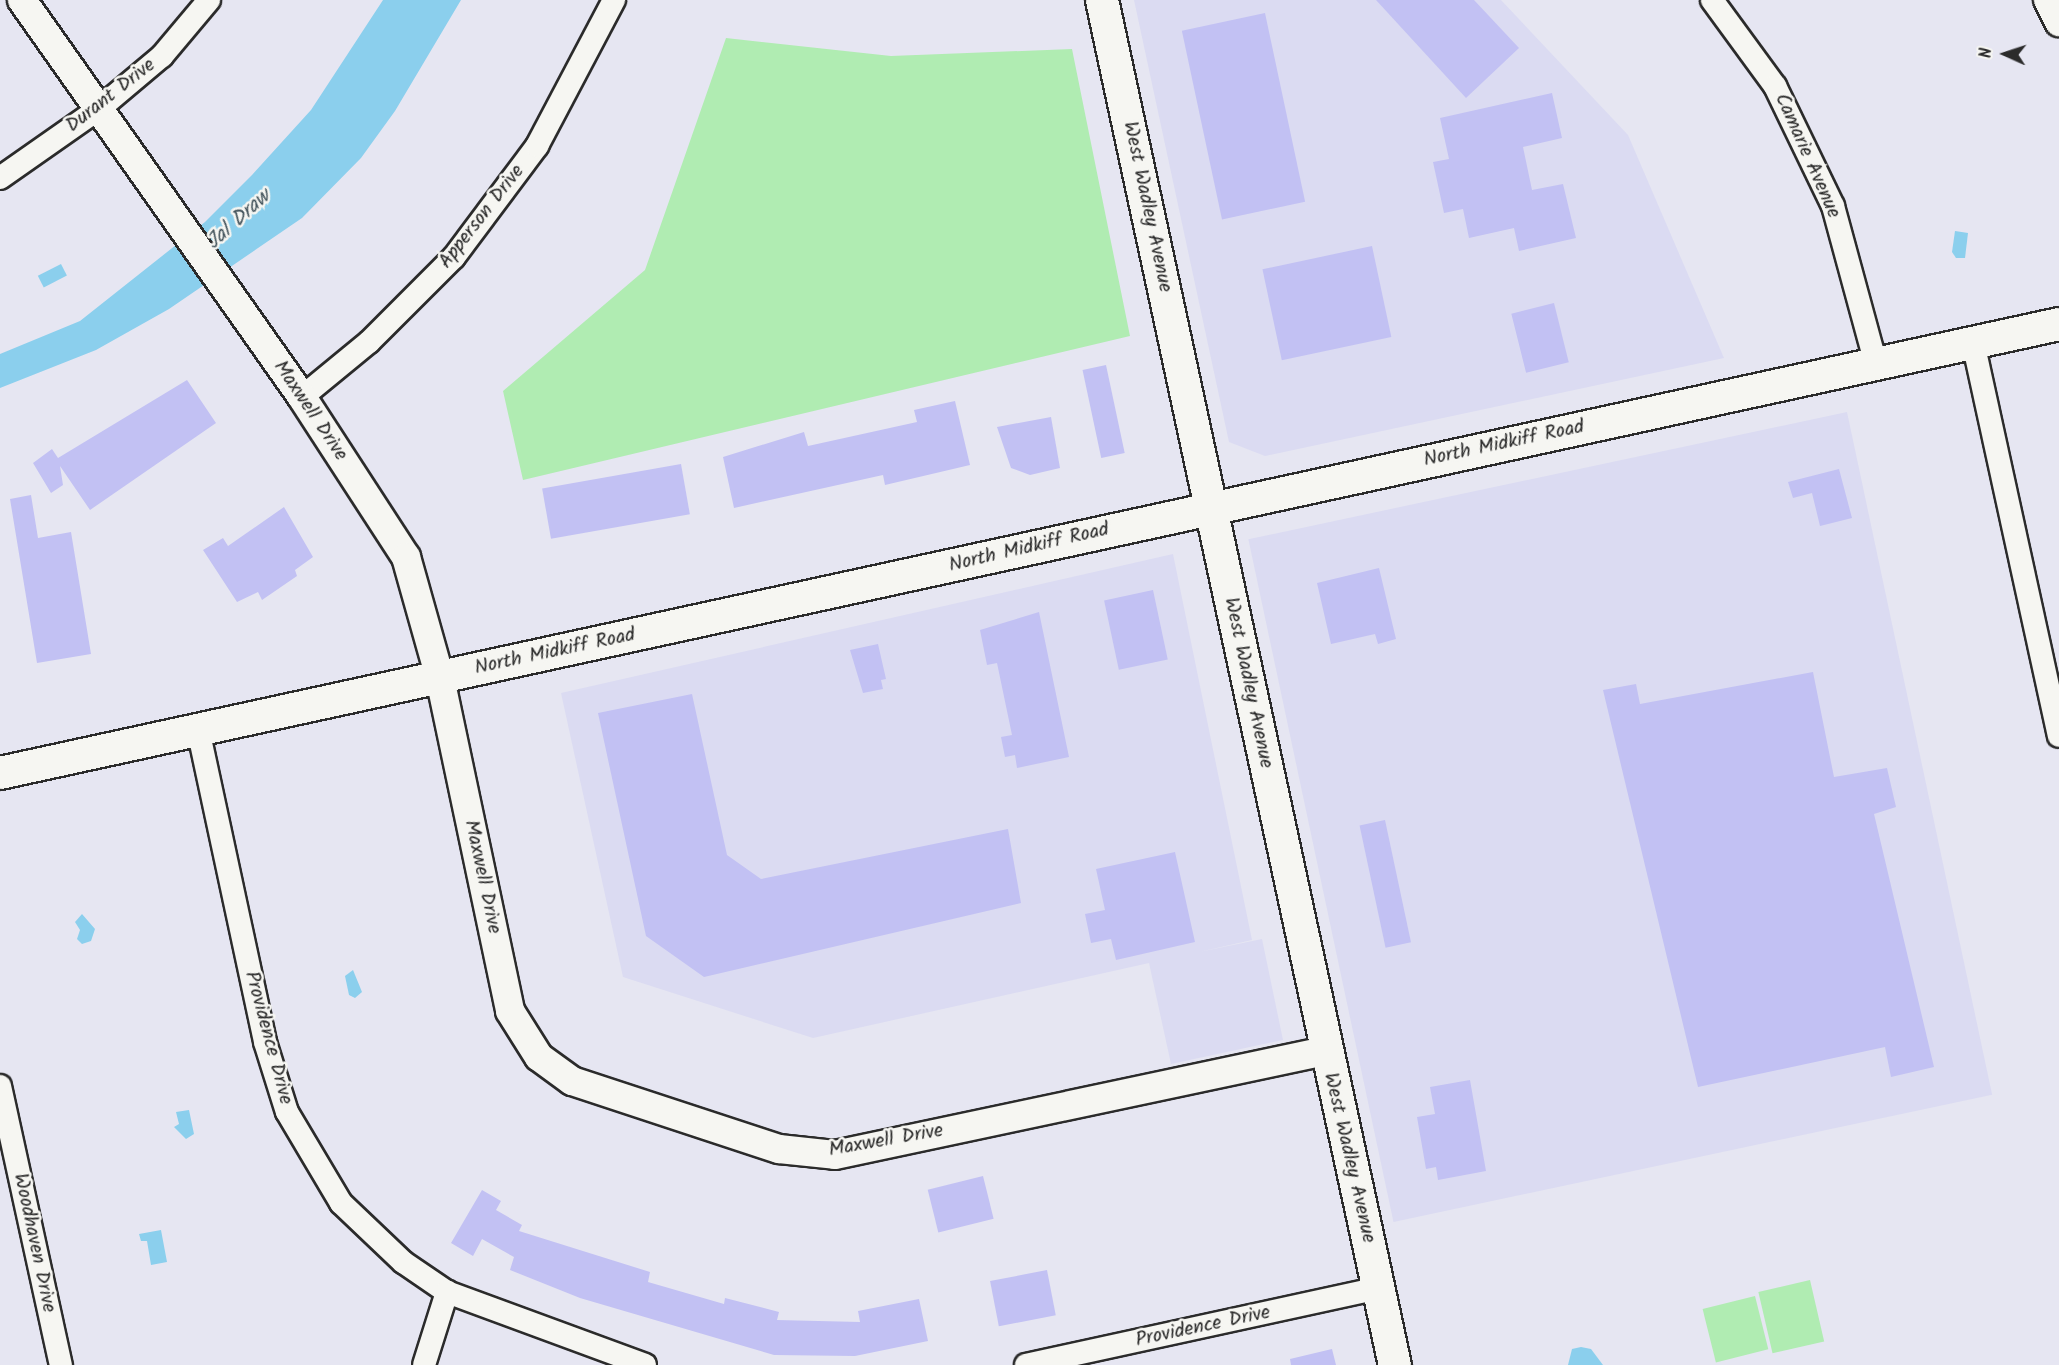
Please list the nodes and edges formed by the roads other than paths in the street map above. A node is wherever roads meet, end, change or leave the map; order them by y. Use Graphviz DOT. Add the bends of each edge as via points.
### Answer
graph roads {
  1 [pos="22,0"];
  2 [pos="209,0"];
  3 [pos="614,0"];
  4 [pos="1102,0"];
  5 [pos="1712,0"];
  6 [pos="2048,0"];
  7 [pos="2059,22"];
  8 [pos="100,108"];
  9 [pos="0,178"];
  10 [pos="2059,324"];
  11 [pos="1973,342"];
  12 [pos="1876,364"];
  13 [pos="302,397"];
  14 [pos="1211,507"];
  15 [pos="440,678"];
  16 [pos="198,729"];
  17 [pos="2059,736"];
  18 [pos="0,773"];
  19 [pos="1325,1051"];
  20 [pos="1,1099"];
  21 [pos="1379,1288"];
  22 [pos="447,1292"];
  23 [pos="61,1365"];
  24 [pos="424,1365"];
  25 [pos="645,1365"];
  26 [pos="1026,1365"];
  27 [pos="1395,1365"];
  1 -- 8 [label="street, Maxwell Drive"];
  2 -- 8 [label="street, Durant Drive" via="162,56"];
  3 -- 13 [label="street, Apperson Drive" via="537,146 454,257 369,342"];
  4 -- 14 [label="main road, West Wadley Avenue"];
  5 -- 12 [label="street, Camarie Avenue" via="1775,86 1833,206"];
  6 -- 7 [label="street"];
  8 -- 9 [label="street, Durant Drive"];
  8 -- 13 [label="street, Maxwell Drive"];
  10 -- 11 [label="main road, North Midkiff Road"];
  11 -- 12 [label="main road, North Midkiff Road"];
  11 -- 17 [label="street"];
  12 -- 14 [label="main road, North Midkiff Road"];
  13 -- 15 [label="street, Maxwell Drive" via="406,557"];
  14 -- 15 [label="main road, North Midkiff Road"];
  14 -- 19 [label="main road, West Wadley Avenue"];
  15 -- 16 [label="main road, North Midkiff Road"];
  15 -- 19 [label="street, Maxwell Drive" via="510,1011 539,1056 572,1081 779,1149 835,1155"];
  16 -- 18 [label="main road, North Midkiff Road"];
  16 -- 22 [label="street, Providence Drive" via="265,1042 287,1112 341,1203 403,1262"];
  19 -- 21 [label="main road, West Wadley Avenue"];
  20 -- 23 [label="street, Woodhaven Drive"];
  21 -- 26 [label="street, Providence Drive"];
  21 -- 27 [label="main road, West Wadley Avenue"];
  22 -- 24 [label="street"];
  22 -- 25 [label="street, Providence Drive"];
}
